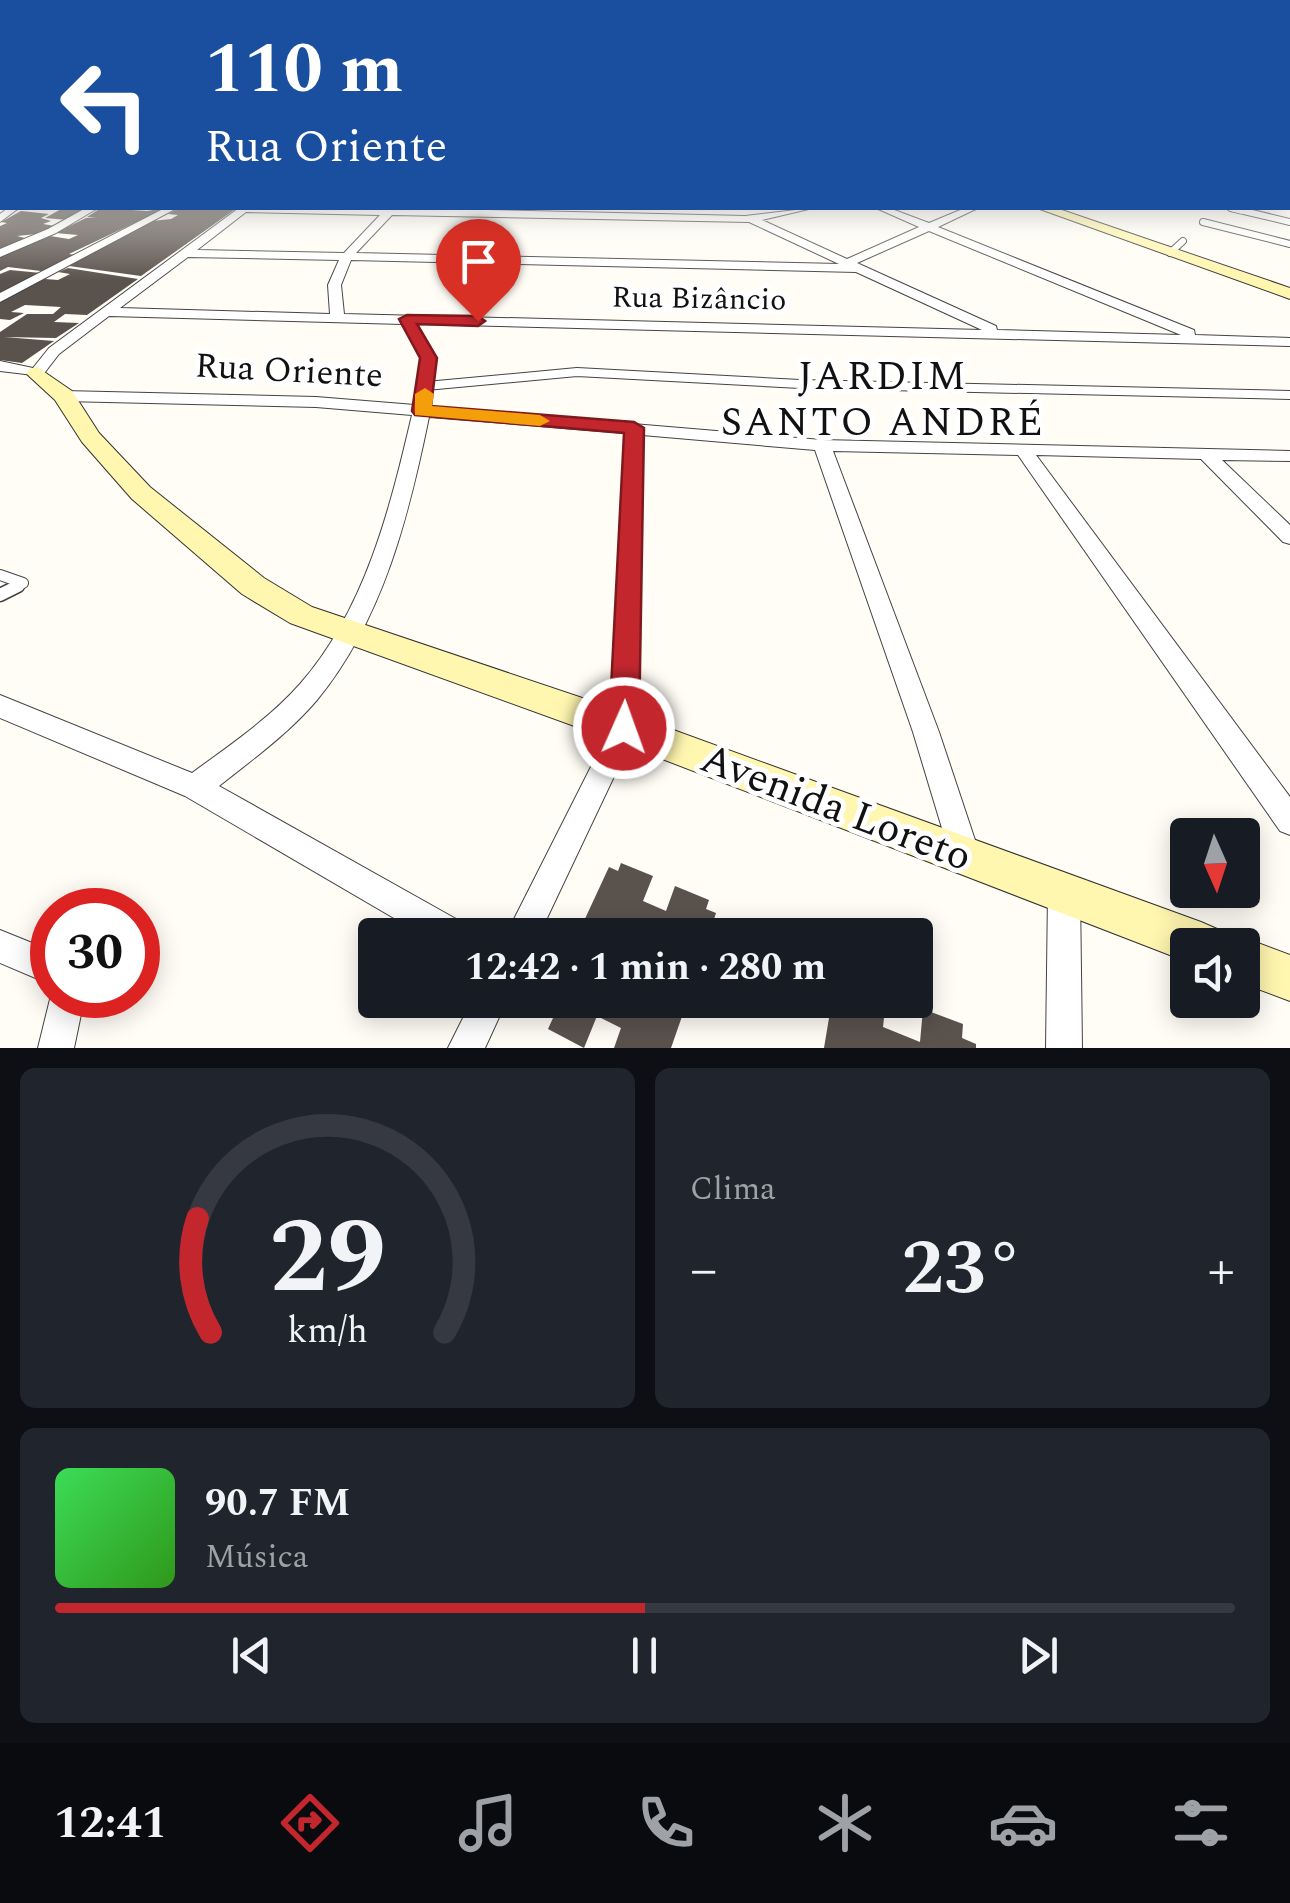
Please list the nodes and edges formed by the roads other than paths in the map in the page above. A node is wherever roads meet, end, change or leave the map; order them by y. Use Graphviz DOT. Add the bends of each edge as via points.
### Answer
graph roads {
  1 [pos="90,210"];
  2 [pos="168,210"];
  3 [pos="241,210"];
  4 [pos="391,210"];
  5 [pos="730,210"];
  6 [pos="797,210"];
  7 [pos="885,210"];
  8 [pos="969,210"];
  9 [pos="1050,210"];
  10 [pos="1239,210"];
  11 [pos="750,219"];
  12 [pos="1203,222"];
  13 [pos="1290,222"];
  14 [pos="926,229"];
  15 [pos="1290,244"];
  16 [pos="1176,248"];
  17 [pos="186,252"];
  18 [pos="0,253"];
  19 [pos="349,256"];
  20 [pos="853,265"];
  21 [pos="1290,286"];
  22 [pos="1290,294"];
  23 [pos="0,298"];
  24 [pos="107,312"];
  25 [pos="338,318"];
  26 [pos="407,319"];
  27 [pos="1002,334"];
  28 [pos="1204,340"];
  29 [pos="1290,342"];
  30 [pos="0,366"];
  31 [pos="37,373"];
  32 [pos="426,386"];
  33 [pos="64,396"];
  34 [pos="1290,396"];
  35 [pos="422,411"];
  36 [pos="634,428"];
  37 [pos="822,445"];
  38 [pos="1024,452"];
  39 [pos="1206,454"];
  40 [pos="1290,456"];
  41 [pos="1290,537"];
  42 [pos="0,575"];
  43 [pos="0,595"];
  44 [pos="350,631"];
  45 [pos="3,711"];
  46 [pos="624,728"];
  47 [pos="195,787"];
  48 [pos="1290,821"];
  49 [pos="966,858"];
  50 [pos="1064,894"];
  51 [pos="424,918"];
  52 [pos="530,918"];
  53 [pos="1170,933"];
  54 [pos="0,946"];
  55 [pos="30,959"];
  56 [pos="1260,967"];
  57 [pos="1290,978"];
  58 [pos="63,1018"];
  59 [pos="481,1018"];
  60 [pos="56,1048"];
  61 [pos="466,1048"];
  62 [pos="1064,1048"];
  1 -- 18 [label="street"];
  2 -- 23 [label="street"];
  3 -- 17 [label="street"];
  4 -- 11 [label="street"];
  4 -- 19 [label="street"];
  5 -- 11 [label="street"];
  6 -- 11 [label="street"];
  7 -- 14 [label="street"];
  8 -- 14 [label="street"];
  9 -- 16 [label="street"];
  10 -- 13 [label="lane"];
  11 -- 20 [label="street"];
  12 -- 15 [label="lane"];
  14 -- 20 [label="street"];
  14 -- 28 [label="street"];
  16 -- 21 [label="street"];
  16 -- 22 [label="street"];
  17 -- 19 [label="street"];
  17 -- 24 [label="street"];
  19 -- 20 [label="street"];
  19 -- 25 [label="street" via="332,286"];
  20 -- 27 [label="street"];
  24 -- 25 [label="street, Rua Bizâncio"];
  24 -- 31 [label="street"];
  25 -- 26 [label="street, Rua Bizâncio"];
  26 -- 27 [label="street, Rua Bizâncio"];
  26 -- 32 [label="street" via="428,358"];
  27 -- 28 [label="street, Rua Bizâncio"];
  28 -- 29 [label="street, Rua Bizâncio"];
  30 -- 31 [label="street"];
  31 -- 33 [label="street, Avenida Loreto"];
  32 -- 34 [label="lane" via="577,372"];
  32 -- 35 [label="street"];
  33 -- 35 [label="street, Rua Oriente"];
  33 -- 44 [label="street, Avenida Loreto" via="141,494 199,542 301,615"];
  35 -- 36 [label="street, Rua Oriente"];
  35 -- 44 [label="street" via="401,506"];
  36 -- 37 [label="street, Rua Oriente"];
  36 -- 46 [label="street"];
  37 -- 38 [label="street, Rua Oriente"];
  37 -- 49 [label="street"];
  38 -- 39 [label="street, Rua Oriente"];
  38 -- 48 [label="street"];
  39 -- 40 [label="street, Rua Oriente"];
  39 -- 41 [label="street"];
  42 -- 43 [label="lane" via="23,584"];
  44 -- 46 [label="street, Avenida Loreto"];
  44 -- 47 [label="street" via="294,707"];
  45 -- 47 [label="street"];
  46 -- 49 [label="street, Avenida Loreto"];
  46 -- 52 [label="street"];
  47 -- 51 [label="street"];
  49 -- 50 [label="street, Avenida Loreto"];
  50 -- 53 [label="street, Avenida Loreto"];
  50 -- 62 [label="street"];
  54 -- 55 [label="street"];
  56 -- 57 [label="street"];
  58 -- 60 [label="street"];
  59 -- 61 [label="street"];
}
